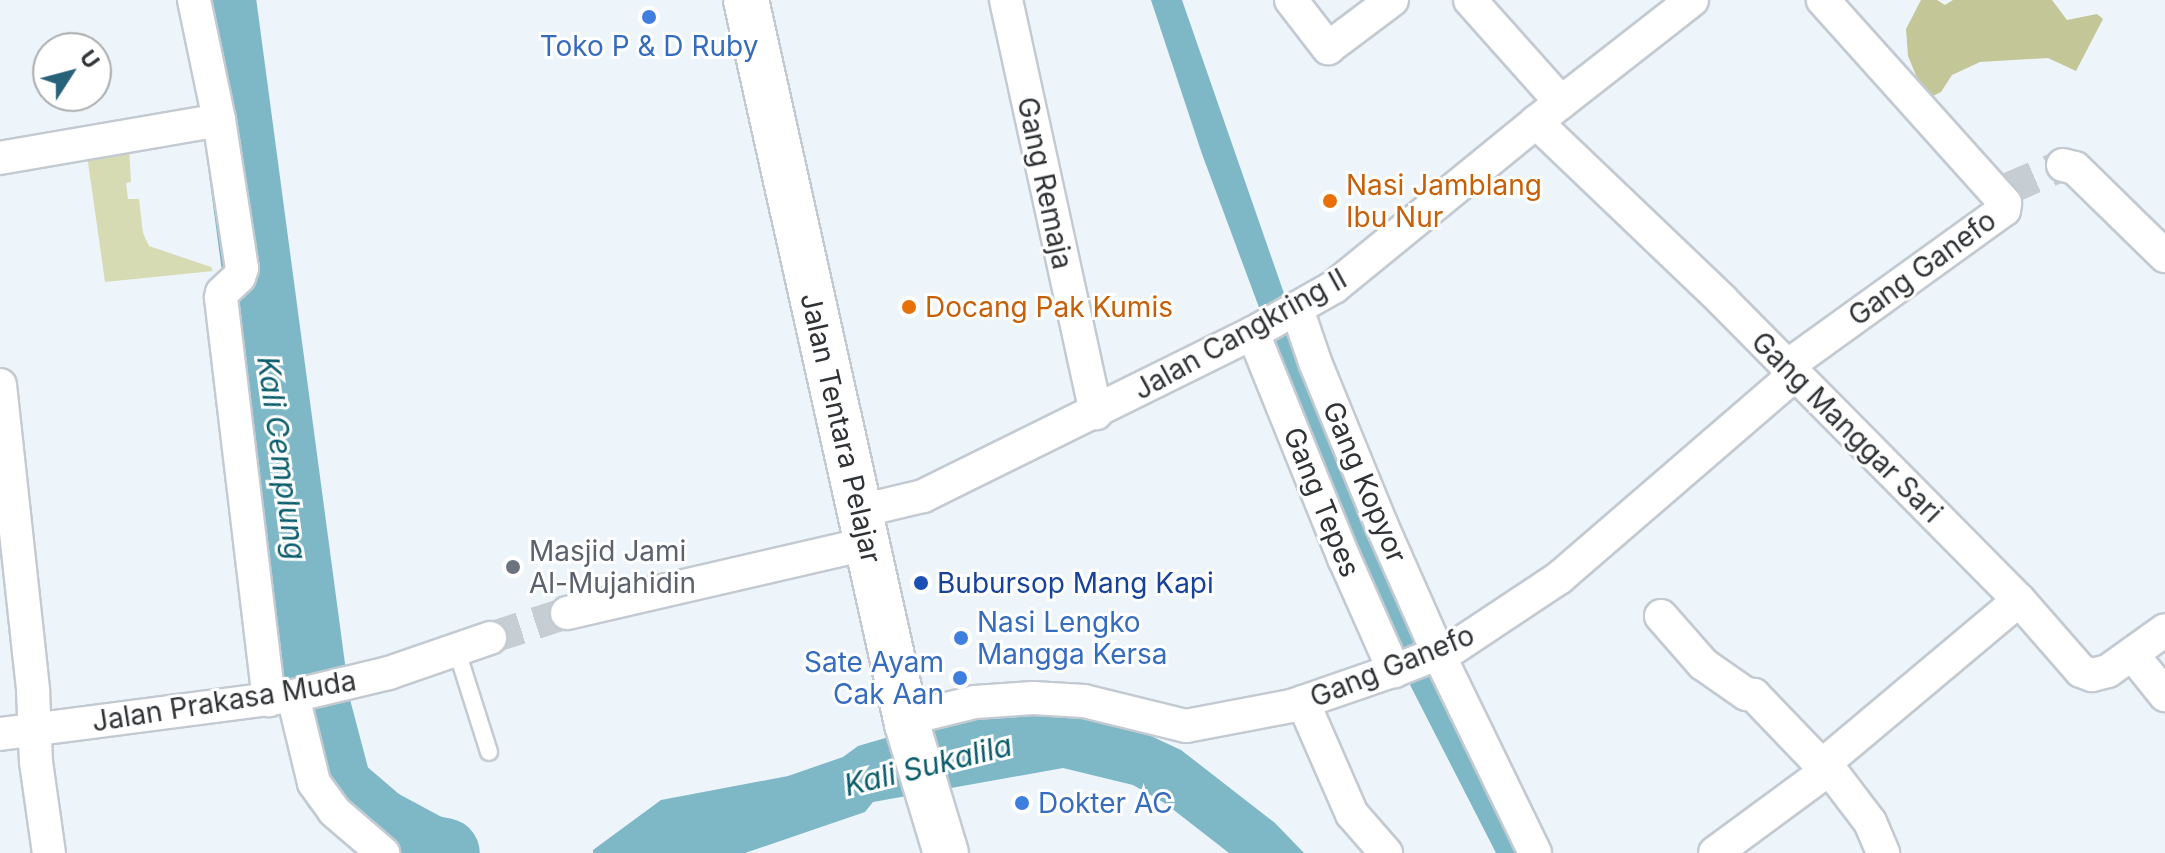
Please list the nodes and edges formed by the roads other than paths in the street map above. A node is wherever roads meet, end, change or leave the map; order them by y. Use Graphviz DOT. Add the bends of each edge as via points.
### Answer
graph roads {
  1 [pos="194,0"];
  2 [pos="746,0"];
  3 [pos="1006,0"];
  4 [pos="1291,0"];
  5 [pos="1392,0"];
  6 [pos="1470,0"];
  7 [pos="1692,0"];
  8 [pos="1823,0"];
  9 [pos="1561,102"];
  10 [pos="219,120"];
  11 [pos="1536,122"];
  12 [pos="0,158"];
  13 [pos="2063,165"];
  14 [pos="2165,256"];
  15 [pos="1295,310"];
  16 [pos="1258,330"];
  17 [pos="1790,371"];
  18 [pos="0,385"];
  19 [pos="1096,413"];
  20 [pos="2,420"];
  21 [pos="1370,503"];
  22 [pos="1332,518"];
  23 [pos="864,527"];
  24 [pos="2019,600"];
  25 [pos="567,613"];
  26 [pos="1661,616"];
  27 [pos="2165,630"];
  28 [pos="490,638"];
  29 [pos="456,648"];
  30 [pos="2132,654"];
  31 [pos="1416,662"];
  32 [pos="2165,695"];
  33 [pos="287,696"];
  34 [pos="1303,702"];
  35 [pos="907,721"];
  36 [pos="35,730"];
  37 [pos="0,734"];
  38 [pos="489,752"];
  39 [pos="1824,765"];
  40 [pos="49,853"];
  41 [pos="383,853"];
  42 [pos="946,853"];
  43 [pos="1386,853"];
  44 [pos="1535,853"];
  45 [pos="1715,853"];
  46 [pos="1883,853"];
  1 -- 10 [label="street"];
  2 -- 23 [label="main road, Jalan Tentara Pelajar"];
  3 -- 19 [label="street, Gang Remaja"];
  4 -- 5 [label="street" via="1328,48"];
  6 -- 9 [label="street"];
  7 -- 9 [label="street, Jalan Cangkring II"];
  8 -- 17 [label="street, Gang Ganefo" via="2001,191 2005,203 2004,210 1918,269"];
  9 -- 11 [label="street, Jalan Cangkring II"];
  10 -- 12 [label="street"];
  10 -- 33 [label="street" via="242,268 221,298"];
  11 -- 15 [label="street, Jalan Cangkring II" via="1334,287"];
  11 -- 17 [label="street, Gang Manggar Sari"];
  13 -- 14 [label="street" via="2075,168"];
  15 -- 16 [label="street, Jalan Cangkring II"];
  15 -- 21 [label="street, Gang Kopyor"];
  16 -- 19 [label="street, Jalan Cangkring II"];
  16 -- 22 [label="street, Gang Tepes"];
  17 -- 24 [label="street, Gang Manggar Sari"];
  17 -- 31 [label="street, Gang Ganefo" via="1559,578 1474,636"];
  18 -- 20 [label="street"];
  19 -- 23 [label="street, Jalan Cangkring II"];
  20 -- 36 [label="street"];
  21 -- 22 [label="street"];
  21 -- 31 [label="street, Gang Kopyor"];
  22 -- 31 [label="street, Gang Tepes"];
  23 -- 25 [label="street"];
  23 -- 35 [label="main road, Jalan Tentara Pelajar"];
  24 -- 30 [label="street, Gang Manggar Sari" via="2081,671 2108,671"];
  24 -- 39 [label="street"];
  26 -- 39 [label="street" via="1703,664 1754,695"];
  27 -- 30 [label="street, Gang Manggar Sari"];
  28 -- 29 [label="street, Jalan Prakasa Muda"];
  29 -- 33 [label="street, Jalan Prakasa Muda" via="354,683"];
  29 -- 38 [label="lane"];
  30 -- 32 [label="street"];
  31 -- 34 [label="street, Gang Ganefo"];
  31 -- 44 [label="street"];
  33 -- 36 [label="street, Jalan Prakasa Muda"];
  33 -- 41 [label="street" via="314,783 334,811"];
  34 -- 35 [label="street, Gang Ganefo" via="1186,726 1084,701 1033,698 975,702"];
  34 -- 43 [label="street" via="1352,814"];
  35 -- 42 [label="main road, Jalan Tentara Pelajar"];
  36 -- 37 [label="street, Jalan Prakasa Muda"];
  36 -- 40 [label="street"];
  39 -- 45 [label="street" via="1818,777"];
  39 -- 46 [label="street" via="1870,822"];
}
